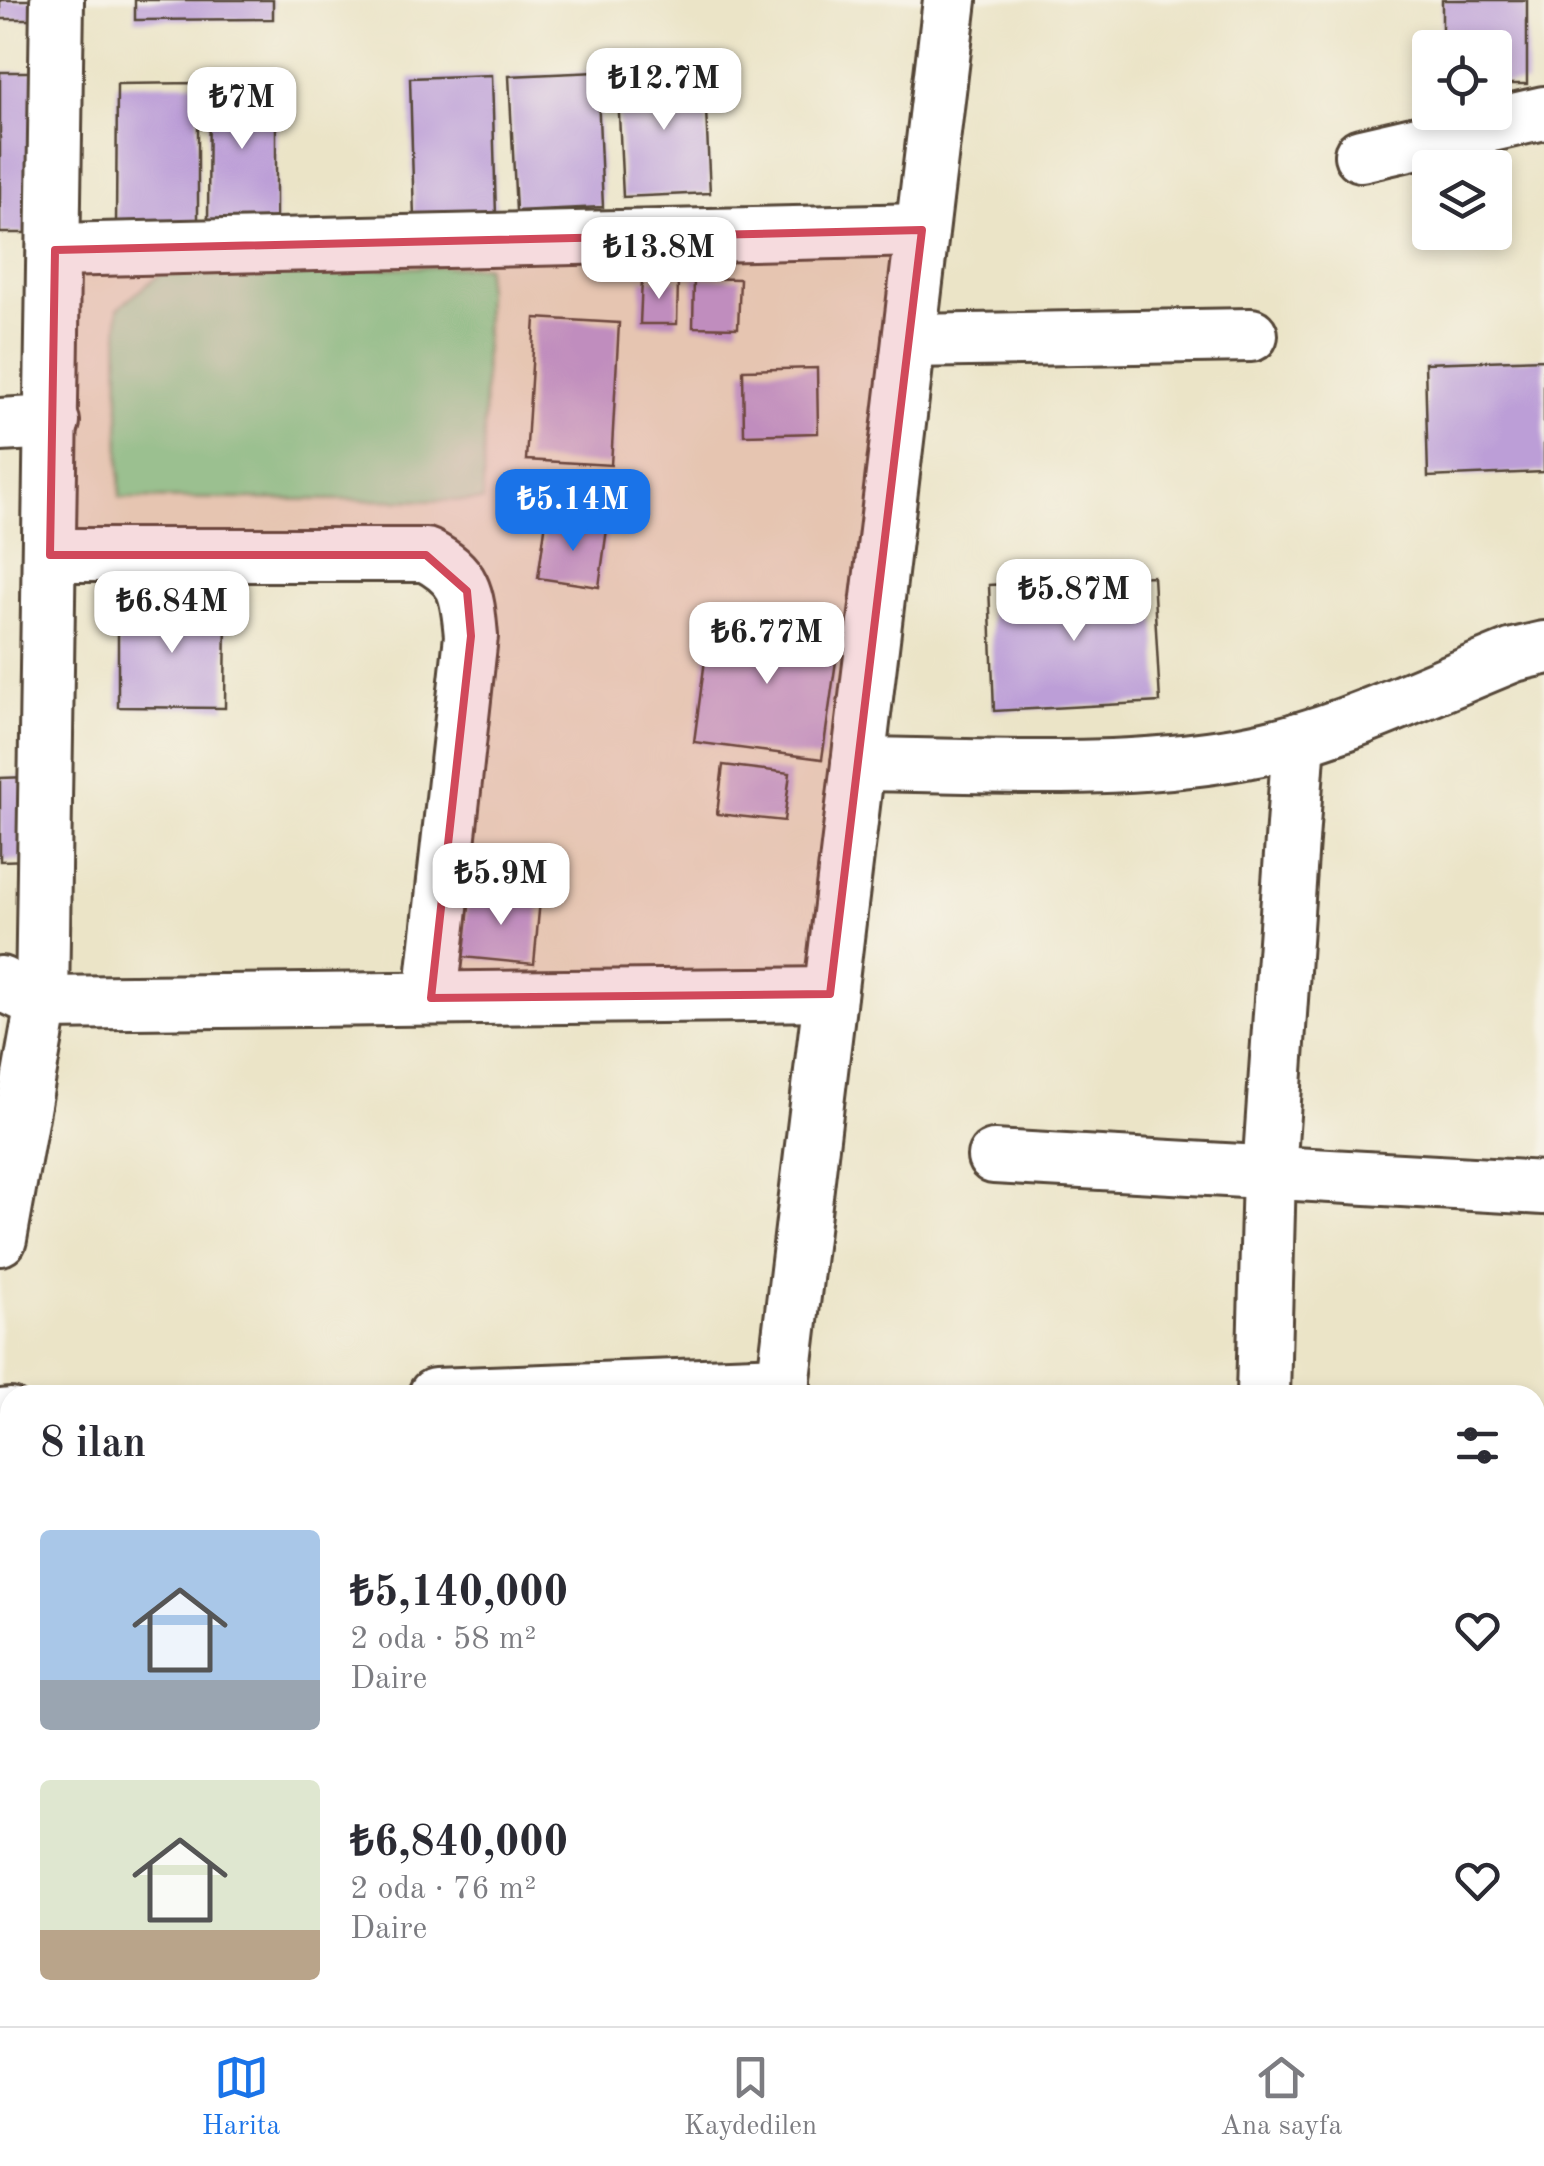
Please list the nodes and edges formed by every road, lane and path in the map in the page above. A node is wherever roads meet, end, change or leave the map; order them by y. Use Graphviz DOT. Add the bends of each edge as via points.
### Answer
graph roads {
  1 [pos="57,0"];
  2 [pos="950,0"];
  3 [pos="1544,113"];
  4 [pos="1361,155"];
  5 [pos="922,230"];
  6 [pos="55,250"];
  7 [pos="1251,335"];
  8 [pos="909,341"];
  9 [pos="53,422"];
  10 [pos="0,425"];
  11 [pos="50,555"];
  12 [pos="1544,648"];
  13 [pos="1300,739"];
  14 [pos="858,764"];
  15 [pos="21,993"];
  16 [pos="830,994"];
  17 [pos="430,998"];
  18 [pos="994,1156"];
  19 [pos="1268,1173"];
  20 [pos="1544,1188"];
  21 [pos="0,1239"];
  22 [pos="783,1385"];
  23 [pos="1263,1385"];
  1 -- 6 [label="street"];
  2 -- 5 [label="street"];
  3 -- 4 [label="street"];
  5 -- 6 [label="street"];
  5 -- 8 [label="street"];
  6 -- 9 [label="street"];
  7 -- 8 [label="street"];
  8 -- 14 [label="street"];
  9 -- 10 [label="street"];
  9 -- 11 [label="street"];
  11 -- 15 [label="street"];
  11 -- 17 [label="street" via="426,555 448,567 467,591 471,636"];
  12 -- 13 [label="street"];
  13 -- 14 [label="street" via="1126,767"];
  13 -- 19 [label="street"];
  14 -- 16 [label="street"];
  15 -- 17 [label="street"];
  15 -- 21 [label="street"];
  16 -- 17 [label="street"];
  16 -- 22 [label="street"];
  18 -- 19 [label="street"];
  19 -- 20 [label="street"];
  19 -- 23 [label="street"];
}
